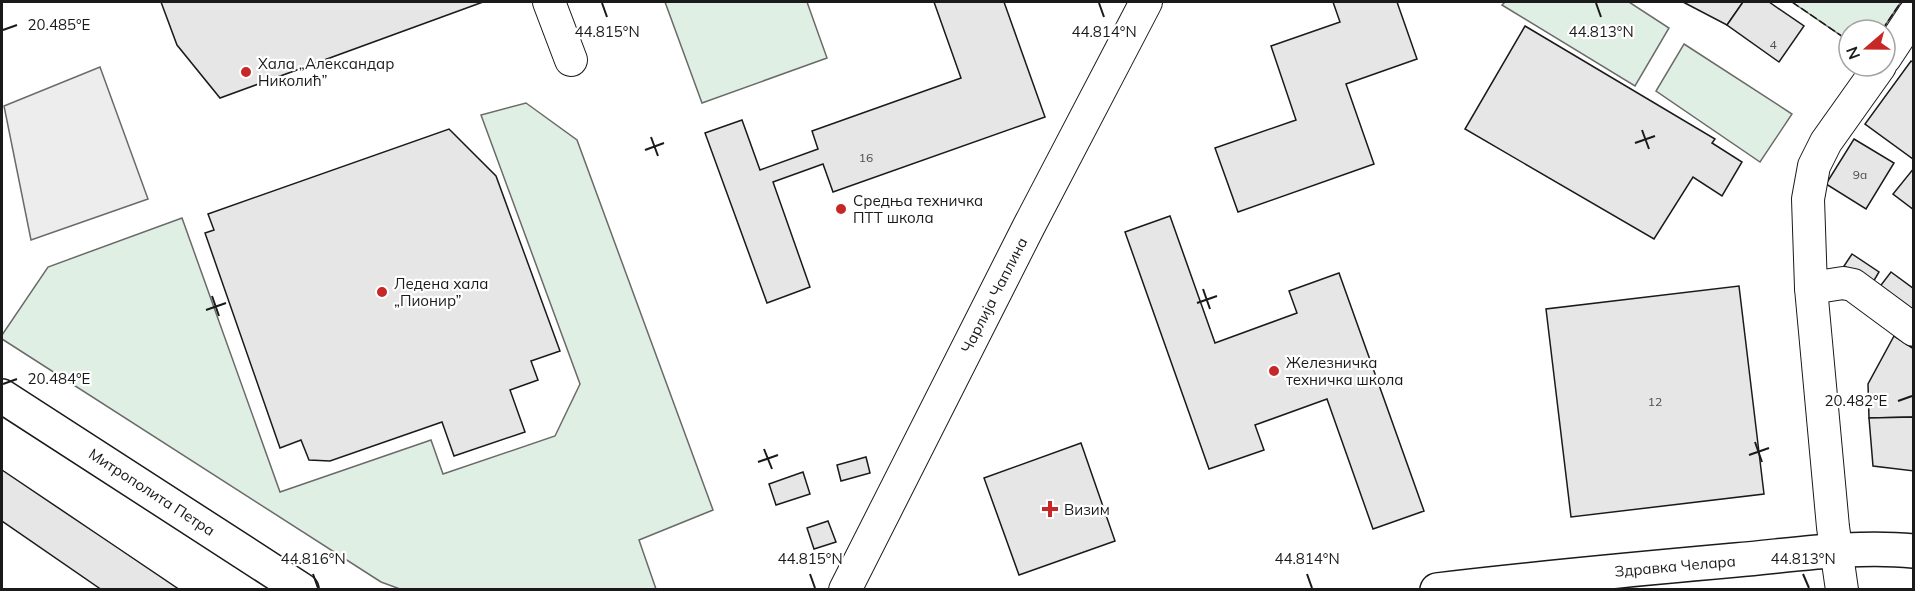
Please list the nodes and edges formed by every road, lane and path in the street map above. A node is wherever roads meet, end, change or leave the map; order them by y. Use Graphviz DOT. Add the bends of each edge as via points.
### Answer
graph roads {
  1 [pos="549,2"];
  2 [pos="1146,2"];
  3 [pos="1911,24"];
  4 [pos="1897,42"];
  5 [pos="571,60"];
  6 [pos="1871,78"];
  7 [pos="1811,288"];
  8 [pos="1914,330"];
  9 [pos="2,396"];
  10 [pos="1837,551"];
  11 [pos="1914,551"];
  12 [pos="302,590"];
  13 [pos="845,590"];
  14 [pos="1437,590"];
  15 [pos="1842,590"];
  1 -- 5 [label="street"];
  2 -- 13 [label="street, Чарлија Чаплина"];
  3 -- 4 [label="street"];
  6 -- 7 [label="street" via="1814,165 1808,199"];
  7 -- 8 [label="street" via="1853,285"];
  7 -- 10 [label="street"];
  9 -- 12 [label="main road, Митрополита Петра"];
  10 -- 11 [label="main road, Здравка Челара"];
  10 -- 14 [label="main road, Здравка Челара"];
  10 -- 15 [label="street"];
}
